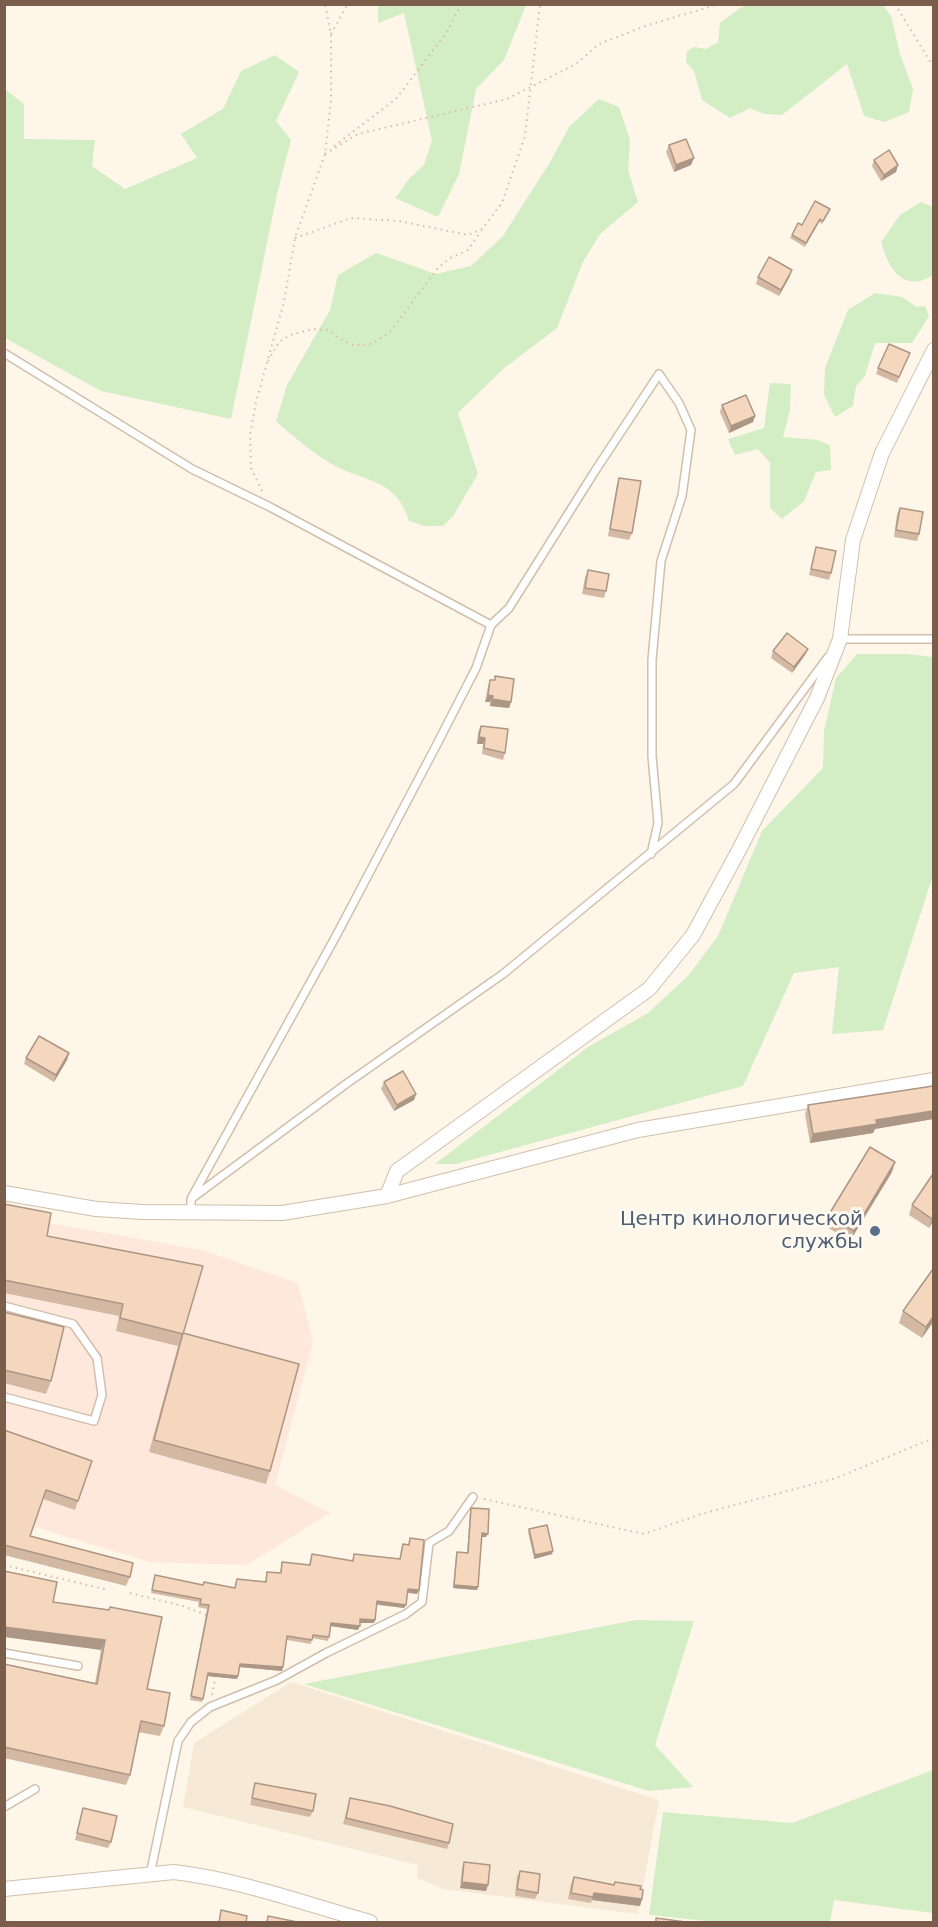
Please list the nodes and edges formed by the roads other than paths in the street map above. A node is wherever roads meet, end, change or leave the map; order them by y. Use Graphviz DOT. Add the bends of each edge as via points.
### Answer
graph roads {
  1 [pos="933,350"];
  2 [pos="4,353"];
  3 [pos="491,625"];
  4 [pos="840,639"];
  5 [pos="933,639"];
  6 [pos="651,854"];
  7 [pos="933,1080"];
  8 [pos="4,1194"];
  9 [pos="387,1196"];
  10 [pos="191,1206"];
  11 [pos="4,1306"];
  12 [pos="4,1397"];
  13 [pos="473,1497"];
  14 [pos="4,1653"];
  15 [pos="78,1666"];
  16 [pos="35,1789"];
  17 [pos="4,1807"];
  18 [pos="150,1875"];
  19 [pos="4,1889"];
  20 [pos="370,1923"];
  1 -- 4 [label="street" via="882,453 853,540"];
  2 -- 3 [label="lane" via="192,469"];
  3 -- 6 [label="lane" via="509,608 659,374 691,430 682,496 661,561 652,660 652,756 658,823"];
  3 -- 10 [label="lane" via="476,668 436,746"];
  4 -- 5 [label="lane"];
  4 -- 6 [label="lane" via="735,784"];
  4 -- 9 [label="street" via="817,698 693,935 649,989 397,1171"];
  6 -- 10 [label="lane" via="503,974 346,1084"];
  7 -- 9 [label="street" via="638,1130"];
  8 -- 10 [label="street" via="96,1209"];
  9 -- 10 [label="street" via="282,1213"];
  11 -- 12 [label="lane" via="73,1324 97,1358 102,1395 94,1421"];
  13 -- 18 [label="lane" via="449,1531 429,1543 422,1602 277,1680 210,1707 191,1722 178,1741"];
  14 -- 15 [label="lane"];
  16 -- 17 [label="lane"];
  18 -- 19 [label="street"];
  18 -- 20 [label="street" via="195,1875"];
}
